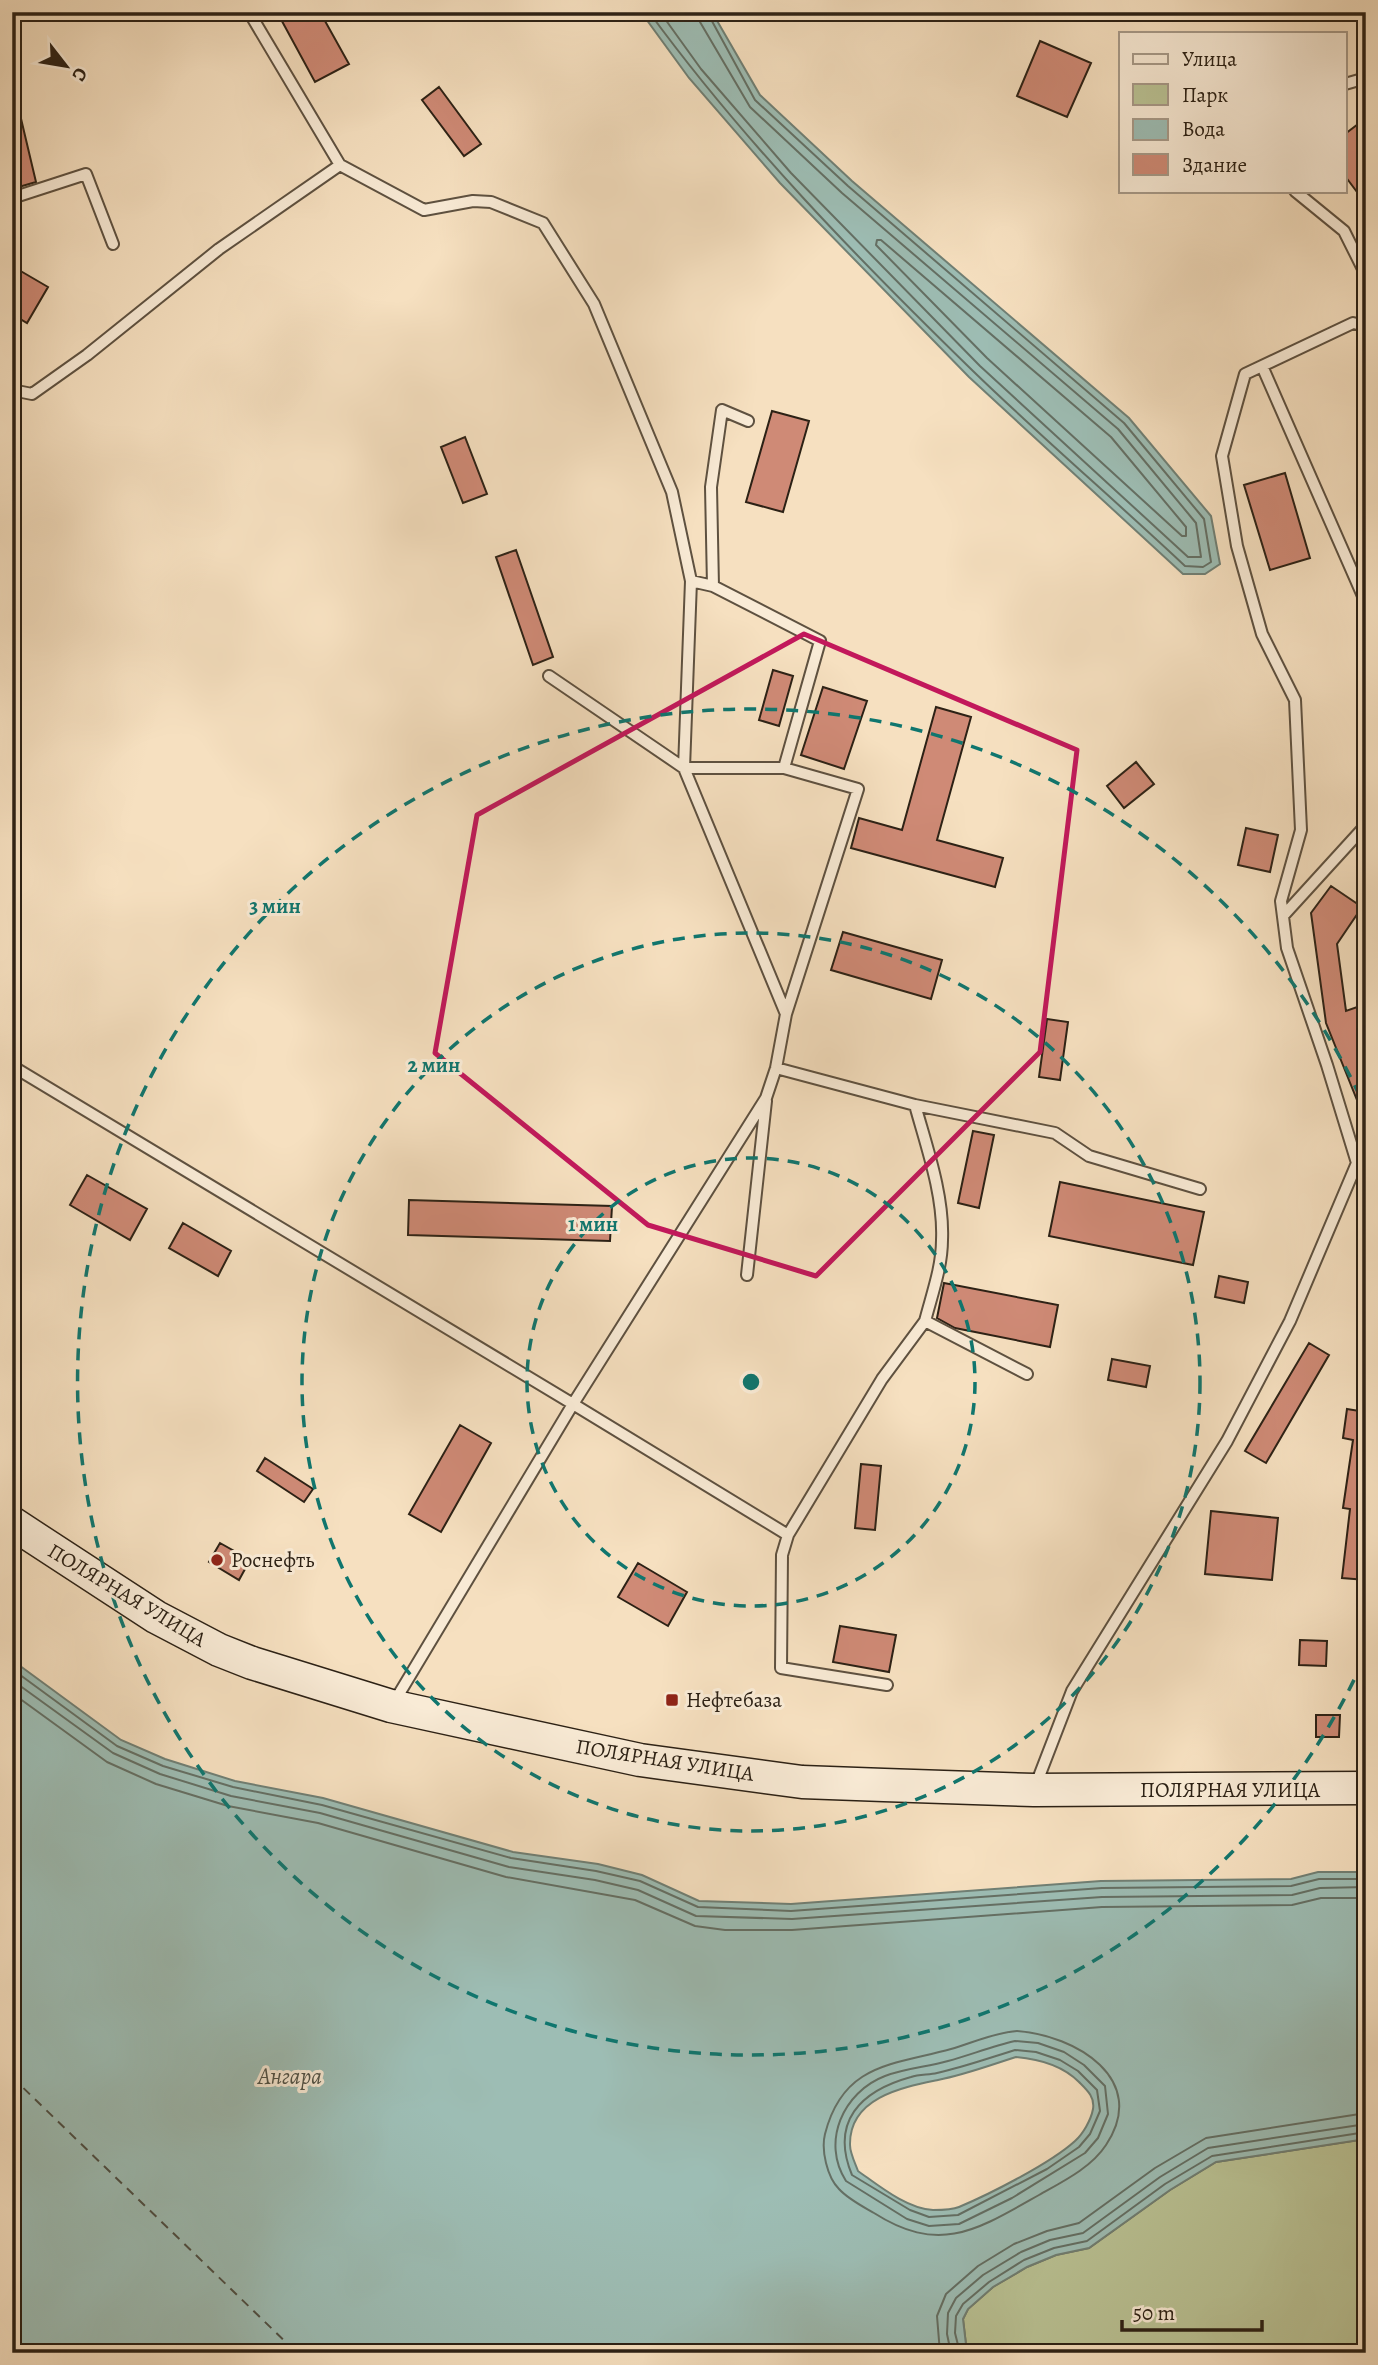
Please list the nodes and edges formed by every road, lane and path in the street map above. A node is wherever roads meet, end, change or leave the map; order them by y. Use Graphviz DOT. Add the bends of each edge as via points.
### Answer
graph roads {
  1 [pos="248,12"];
  2 [pos="1355,12"];
  3 [pos="1366,20"];
  4 [pos="1366,78"];
  5 [pos="1346,84"];
  6 [pos="340,165"];
  7 [pos="1296,192"];
  8 [pos="12,198"];
  9 [pos="113,244"];
  10 [pos="1366,275"];
  11 [pos="1366,326"];
  12 [pos="1262,366"];
  13 [pos="12,390"];
  14 [pos="748,421"];
  15 [pos="691,581"];
  16 [pos="713,586"];
  17 [pos="1366,603"];
  18 [pos="549,676"];
  19 [pos="684,768"];
  20 [pos="784,768"];
  21 [pos="1366,825"];
  22 [pos="1283,916"];
  23 [pos="786,1014"];
  24 [pos="12,1066"];
  25 [pos="776,1068"];
  26 [pos="766,1098"];
  27 [pos="915,1105"];
  28 [pos="1361,1163"];
  29 [pos="1200,1189"];
  30 [pos="747,1275"];
  31 [pos="925,1321"];
  32 [pos="1027,1374"];
  33 [pos="573,1404"];
  34 [pos="12,1523"];
  35 [pos="788,1535"];
  36 [pos="887,1685"];
  37 [pos="391,1706"];
  38 [pos="1366,1788"];
  39 [pos="1034,1790"];
  1 -- 6 [label="lane"];
  2 -- 3 [label="lane"];
  4 -- 5 [label="lane"];
  6 -- 13 [label="lane" via="219,249 32,394"];
  6 -- 15 [label="lane" via="424,210 491,202 543,223 594,304 667,479"];
  7 -- 10 [label="lane" via="1344,231"];
  8 -- 9 [label="lane" via="86,174"];
  11 -- 12 [label="lane" via="1353,323"];
  12 -- 17 [label="lane"];
  12 -- 22 [label="lane" via="1245,374 1222,456 1237,545 1262,634 1295,700 1301,830 1281,901"];
  14 -- 16 [label="lane" via="722,410 711,487"];
  15 -- 16 [label="lane"];
  15 -- 19 [label="lane"];
  16 -- 20 [label="lane" via="820,641"];
  18 -- 19 [label="lane"];
  19 -- 20 [label="lane"];
  19 -- 23 [label="lane"];
  20 -- 23 [label="lane" via="858,789"];
  21 -- 22 [label="lane"];
  22 -- 28 [label="lane" via="1287,948"];
  23 -- 25 [label="lane"];
  24 -- 33 [label="lane"];
  25 -- 26 [label="lane"];
  25 -- 27 [label="lane"];
  26 -- 30 [label="lane"];
  26 -- 33 [label="lane"];
  27 -- 29 [label="lane" via="1055,1133 1089,1156"];
  27 -- 31 [label="lane" via="932,1165 943,1238"];
  28 -- 39 [label="lane" via="1290,1321 1227,1441 1072,1691"];
  31 -- 32 [label="lane"];
  31 -- 35 [label="lane" via="882,1379"];
  33 -- 35 [label="lane"];
  33 -- 37 [label="lane"];
  34 -- 37 [label="main road, ПОЛЯРНАЯ УЛИЦА" via="156,1617 219,1650 312,1684"];
  35 -- 36 [label="lane" via="782,1555 781,1668"];
  37 -- 39 [label="main road, ПОЛЯРНАЯ УЛИЦА" via="640,1760 748,1775 802,1782"];
  38 -- 39 [label="main road, ПОЛЯРНАЯ УЛИЦА"];
}
